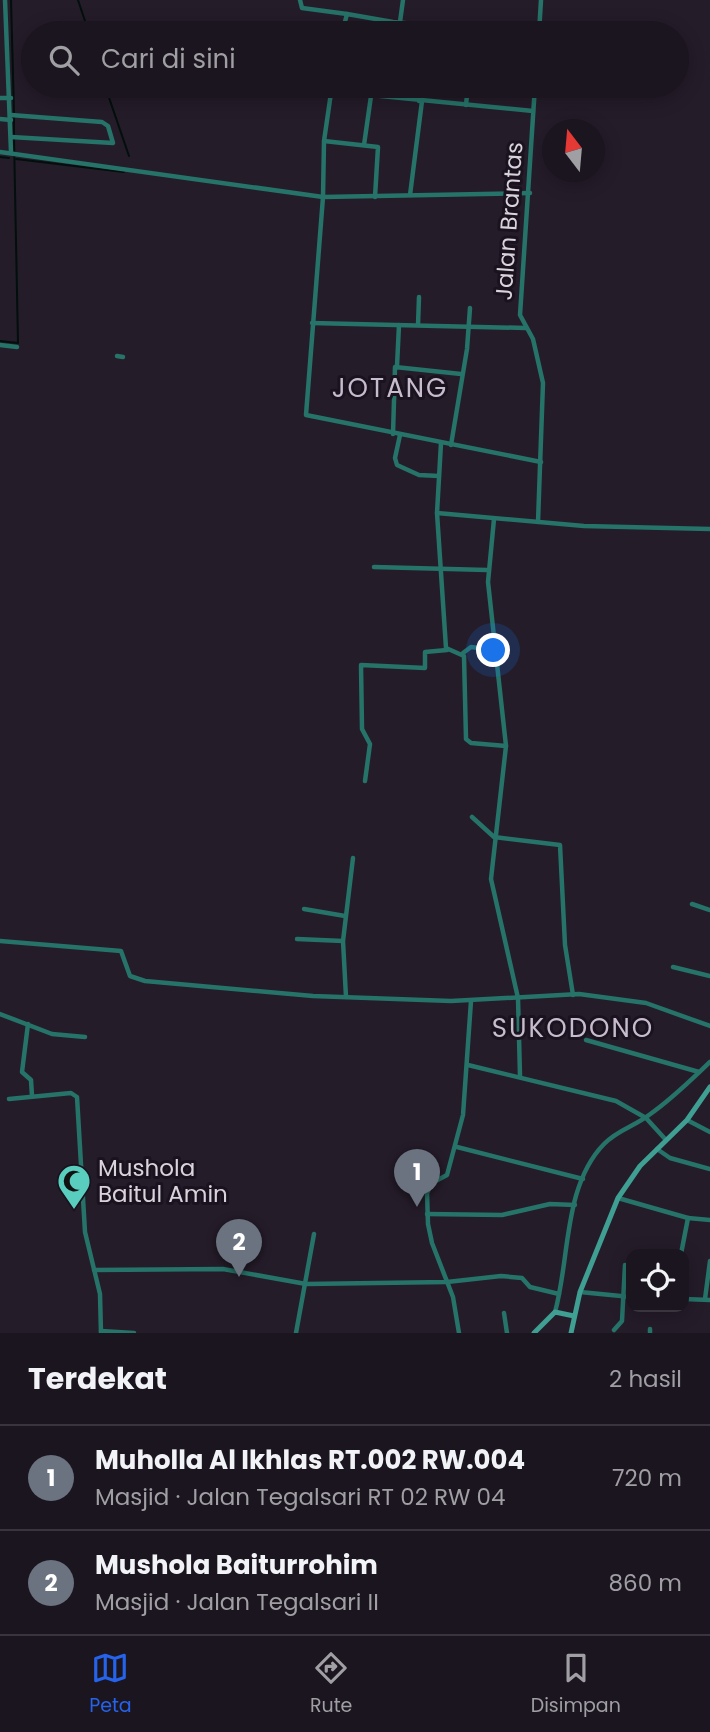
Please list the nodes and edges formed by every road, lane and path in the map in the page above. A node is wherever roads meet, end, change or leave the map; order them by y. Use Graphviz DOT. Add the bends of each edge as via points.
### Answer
graph roads {
  1 [pos="5,0"];
  2 [pos="300,0"];
  3 [pos="402,0"];
  4 [pos="541,0"];
  5 [pos="3,7"];
  6 [pos="347,14"];
  7 [pos="345,21"];
  8 [pos="393,21"];
  9 [pos="400,21"];
  10 [pos="540,21"];
  11 [pos="0,67"];
  12 [pos="10,68"];
  13 [pos="0,97"];
  14 [pos="10,98"];
  15 [pos="330,98"];
  16 [pos="371,98"];
  17 [pos="391,98"];
  18 [pos="467,98"];
  19 [pos="534,98"];
  20 [pos="421,101"];
  21 [pos="466,105"];
  22 [pos="533,111"];
  23 [pos="11,118"];
  24 [pos="0,119"];
  25 [pos="11,137"];
  26 [pos="324,141"];
  27 [pos="364,145"];
  28 [pos="0,152"];
  29 [pos="11,152"];
  30 [pos="530,193"];
  31 [pos="410,195"];
  32 [pos="323,197"];
  33 [pos="375,197"];
  34 [pos="419,298"];
  35 [pos="470,308"];
  36 [pos="312,323"];
  37 [pos="399,324"];
  38 [pos="418,325"];
  39 [pos="469,326"];
  40 [pos="527,328"];
  41 [pos="0,345"];
  42 [pos="17,347"];
  43 [pos="397,366"];
  44 [pos="461,374"];
  45 [pos="393,434"];
  46 [pos="400,435"];
  47 [pos="441,443"];
  48 [pos="451,445"];
  49 [pos="541,461"];
  50 [pos="439,476"];
  51 [pos="437,513"];
  52 [pos="494,519"];
  53 [pos="538,522"];
  54 [pos="710,529"];
  55 [pos="374,567"];
  56 [pos="439,568"];
  57 [pos="487,570"];
  58 [pos="447,650"];
  59 [pos="496,650"];
  60 [pos="463,653"];
  61 [pos="506,746"];
  62 [pos="365,781"];
  63 [pos="472,817"];
  64 [pos="494,837"];
  65 [pos="353,858"];
  66 [pos="692,904"];
  67 [pos="304,909"];
  68 [pos="710,910"];
  69 [pos="345,916"];
  70 [pos="297,939"];
  71 [pos="0,941"];
  72 [pos="344,941"];
  73 [pos="673,967"];
  74 [pos="710,976"];
  75 [pos="573,995"];
  76 [pos="346,997"];
  77 [pos="517,998"];
  78 [pos="471,1001"];
  79 [pos="0,1014"];
  80 [pos="28,1024"];
  81 [pos="710,1026"];
  82 [pos="85,1037"];
  83 [pos="586,1040"];
  84 [pos="710,1062"];
  85 [pos="467,1066"];
  86 [pos="700,1072"];
  87 [pos="520,1076"];
  88 [pos="710,1087"];
  89 [pos="32,1097"];
  90 [pos="9,1099"];
  91 [pos="648,1119"];
  92 [pos="687,1120"];
  93 [pos="710,1132"];
  94 [pos="666,1140"];
  95 [pos="457,1147"];
  96 [pos="657,1149"];
  97 [pos="710,1169"];
  98 [pos="583,1179"];
  99 [pos="618,1198"];
  100 [pos="575,1205"];
  101 [pos="427,1214"];
  102 [pos="688,1217"];
  103 [pos="710,1220"];
  104 [pos="314,1234"];
  105 [pos="682,1249"];
  106 [pos="710,1261"];
  107 [pos="625,1265"];
  108 [pos="94,1270"];
  109 [pos="447,1282"];
  110 [pos="306,1284"];
  111 [pos="580,1292"];
  112 [pos="559,1294"];
  113 [pos="624,1297"];
  114 [pos="689,1298"];
  115 [pos="707,1299"];
  116 [pos="504,1312"];
  117 [pos="557,1312"];
  118 [pos="572,1315"];
  119 [pos="614,1329"];
  120 [pos="101,1332"];
  121 [pos="134,1333"];
  122 [pos="296,1333"];
  123 [pos="459,1333"];
  124 [pos="507,1333"];
  125 [pos="534,1333"];
  126 [pos="571,1333"];
  1 -- 5 [label="street"];
  2 -- 6 [label="street" via="302,8"];
  3 -- 9 [label="street"];
  4 -- 10 [label="street"];
  5 -- 12 [label="street"];
  6 -- 7 [label="street"];
  6 -- 8 [label="street"];
  11 -- 12 [label="street"];
  12 -- 14 [label="street"];
  13 -- 14 [label="street"];
  14 -- 23 [label="street"];
  15 -- 26 [label="street"];
  16 -- 27 [label="street"];
  17 -- 20 [label="street"];
  18 -- 21 [label="street"];
  19 -- 22 [label="street, Jalan Brantas"];
  20 -- 21 [label="street"];
  20 -- 31 [label="street"];
  21 -- 22 [label="street"];
  22 -- 30 [label="street, Jalan Brantas"];
  23 -- 24 [label="street"];
  23 -- 25 [label="street"];
  23 -- 25 [label="street" via="102,122 113,143"];
  25 -- 29 [label="street"];
  26 -- 27 [label="street"];
  26 -- 32 [label="street"];
  27 -- 33 [label="street" via="380,149"];
  28 -- 29 [label="street"];
  29 -- 32 [label="street"];
  30 -- 31 [label="street"];
  30 -- 40 [label="street, Jalan Brantas" via="520,314"];
  31 -- 33 [label="street"];
  32 -- 33 [label="street"];
  32 -- 36 [label="street"];
  34 -- 38 [label="street"];
  35 -- 39 [label="street"];
  36 -- 37 [label="street"];
  36 -- 45 [label="street" via="306,415"];
  37 -- 38 [label="street"];
  37 -- 43 [label="street"];
  38 -- 39 [label="street"];
  39 -- 40 [label="street"];
  39 -- 44 [label="street"];
  40 -- 49 [label="street, Jalan Brantas" via="543,383"];
  41 -- 42 [label="street"];
  43 -- 44 [label="street"];
  43 -- 45 [label="street"];
  44 -- 48 [label="street"];
  45 -- 46 [label="street"];
  46 -- 47 [label="street"];
  46 -- 50 [label="street" via="397,465 419,475"];
  47 -- 48 [label="street"];
  47 -- 50 [label="street"];
  48 -- 49 [label="street"];
  49 -- 53 [label="street, Jalan Brantas"];
  50 -- 51 [label="street"];
  51 -- 52 [label="street"];
  51 -- 56 [label="street"];
  52 -- 53 [label="street"];
  52 -- 57 [label="street"];
  53 -- 54 [label="street"];
  55 -- 56 [label="street"];
  56 -- 57 [label="street"];
  56 -- 58 [label="street"];
  57 -- 59 [label="street"];
  58 -- 60 [label="street"];
  58 -- 62 [label="street" via="425,652 425,668 361,664 362,729 370,744"];
  59 -- 60 [label="street" via="471,647"];
  59 -- 61 [label="street"];
  60 -- 61 [label="street" via="468,742"];
  61 -- 64 [label="street"];
  63 -- 64 [label="street"];
  64 -- 75 [label="street" via="560,845 565,945"];
  64 -- 77 [label="street" via="492,890"];
  65 -- 69 [label="street"];
  66 -- 68 [label="street"];
  67 -- 69 [label="street"];
  69 -- 72 [label="street"];
  70 -- 72 [label="street"];
  71 -- 76 [label="street" via="121,951 134,979"];
  72 -- 76 [label="street"];
  73 -- 74 [label="street"];
  75 -- 77 [label="street"];
  75 -- 81 [label="street" via="646,1003"];
  76 -- 78 [label="street"];
  77 -- 78 [label="street"];
  77 -- 87 [label="street"];
  78 -- 85 [label="street"];
  79 -- 80 [label="street"];
  80 -- 82 [label="street" via="52,1034"];
  80 -- 89 [label="street" via="22,1072 31,1080"];
  83 -- 86 [label="street"];
  84 -- 86 [label="street"];
  85 -- 87 [label="street"];
  85 -- 95 [label="street"];
  86 -- 91 [label="street"];
  87 -- 91 [label="street" via="616,1101"];
  88 -- 92 [label="main road"];
  89 -- 90 [label="street"];
  89 -- 108 [label="street" via="71,1093 77,1097 85,1232"];
  91 -- 94 [label="street"];
  91 -- 98 [label="street" via="603,1145"];
  92 -- 93 [label="street"];
  92 -- 94 [label="main road"];
  94 -- 96 [label="main road"];
  95 -- 98 [label="street"];
  95 -- 101 [label="street" via="447,1175 432,1183 427,1193"];
  96 -- 97 [label="street" via="670,1158"];
  96 -- 99 [label="main road"];
  98 -- 100 [label="street"];
  99 -- 102 [label="street"];
  99 -- 111 [label="main road"];
  100 -- 101 [label="street" via="550,1204 502,1215"];
  100 -- 112 [label="street"];
  101 -- 109 [label="street"];
  102 -- 103 [label="street"];
  102 -- 105 [label="street"];
  104 -- 110 [label="street"];
  106 -- 115 [label="street"];
  107 -- 113 [label="street"];
  108 -- 110 [label="street" via="223,1269"];
  108 -- 120 [label="street"];
  109 -- 110 [label="street"];
  109 -- 112 [label="street" via="522,1278 529,1286"];
  109 -- 123 [label="street"];
  110 -- 122 [label="street"];
  111 -- 113 [label="street"];
  111 -- 118 [label="main road"];
  112 -- 117 [label="street"];
  113 -- 119 [label="street" via="622,1321"];
  114 -- 115 [label="street"];
  116 -- 124 [label="street"];
  117 -- 118 [label="main road"];
  117 -- 125 [label="main road"];
  118 -- 126 [label="main road"];
  120 -- 121 [label="street"];
}
